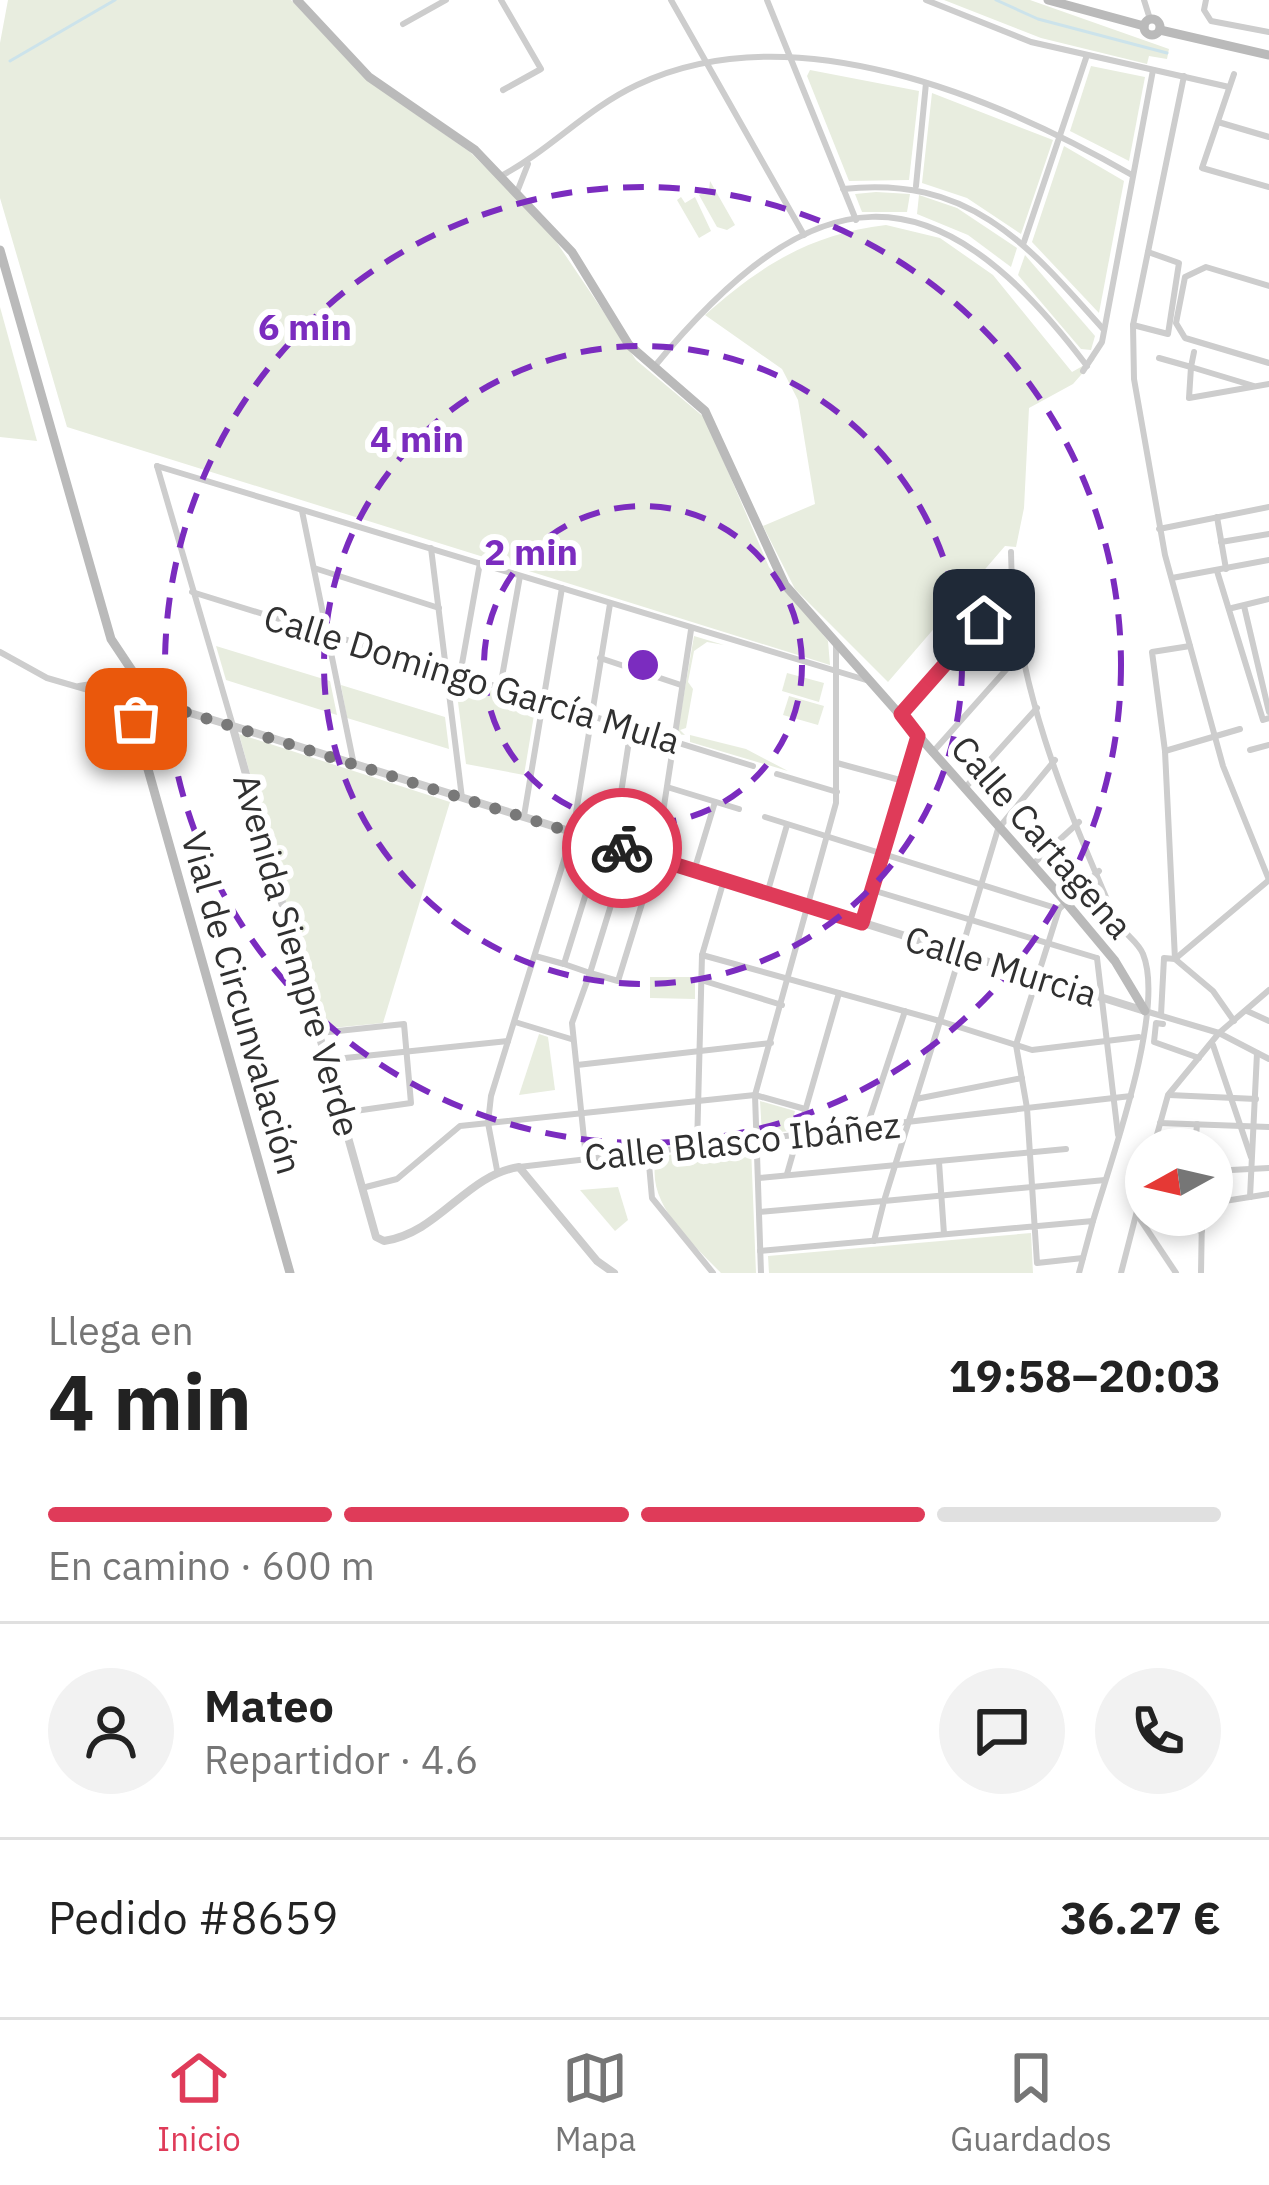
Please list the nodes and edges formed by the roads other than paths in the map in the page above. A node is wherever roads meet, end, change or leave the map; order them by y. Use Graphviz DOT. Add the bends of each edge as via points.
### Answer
graph roads {
  1 [pos="297,0"];
  2 [pos="446,0"];
  3 [pos="501,0"];
  4 [pos="670,0"];
  5 [pos="767,0"];
  6 [pos="1048,0"];
  7 [pos="1144,0"];
  8 [pos="1206,0"];
  9 [pos="937,2"];
  10 [pos="1147,23"];
  11 [pos="403,24"];
  12 [pos="1269,32"];
  13 [pos="1269,55"];
  14 [pos="790,58"];
  15 [pos="1086,58"];
  16 [pos="708,64"];
  17 [pos="1153,70"];
  18 [pos="1234,74"];
  19 [pos="1184,76"];
  20 [pos="926,82"];
  21 [pos="1229,87"];
  22 [pos="503,90"];
  23 [pos="1218,122"];
  24 [pos="1061,134"];
  25 [pos="1269,137"];
  26 [pos="530,160"];
  27 [pos="1132,175"];
  28 [pos="501,176"];
  29 [pos="915,188"];
  30 [pos="1269,188"];
  31 [pos="843,189"];
  32 [pos="517,191"];
  33 [pos="856,220"];
  34 [pos="804,235"];
  35 [pos="1024,243"];
  36 [pos="0,250"];
  37 [pos="1148,252"];
  38 [pos="1269,286"];
  39 [pos="1133,325"];
  40 [pos="1104,330"];
  41 [pos="1194,352"];
  42 [pos="1159,358"];
  43 [pos="1269,363"];
  44 [pos="654,367"];
  45 [pos="1191,367"];
  46 [pos="1269,384"];
  47 [pos="1253,386"];
  48 [pos="1269,508"];
  49 [pos="302,511"];
  50 [pos="1217,517"];
  51 [pos="1159,529"];
  52 [pos="1269,534"];
  53 [pos="1221,542"];
  54 [pos="431,548"];
  55 [pos="1011,553"];
  56 [pos="1269,560"];
  57 [pos="479,563"];
  58 [pos="314,568"];
  59 [pos="1221,570"];
  60 [pos="520,576"];
  61 [pos="1172,578"];
  62 [pos="562,588"];
  63 [pos="1011,588"];
  64 [pos="192,592"];
  65 [pos="1269,599"];
  66 [pos="610,604"];
  67 [pos="1244,606"];
  68 [pos="439,608"];
  69 [pos="1232,608"];
  70 [pos="691,629"];
  71 [pos="326,634"];
  72 [pos="111,639"];
  73 [pos="836,642"];
  74 [pos="1190,646"];
  75 [pos="0,652"];
  76 [pos="1020,654"];
  77 [pos="600,658"];
  78 [pos="447,671"];
  79 [pos="834,672"];
  80 [pos="132,674"];
  81 [pos="460,675"];
  82 [pos="111,680"];
  83 [pos="871,682"];
  84 [pos="681,685"];
  85 [pos="70,686"];
  86 [pos="143,687"];
  87 [pos="500,688"];
  88 [pos="109,696"];
  89 [pos="542,701"];
  90 [pos="136,704"];
  91 [pos="121,707"];
  92 [pos="170,707"];
  93 [pos="1037,708"];
  94 [pos="901,714"];
  95 [pos="1269,715"];
  96 [pos="590,716"];
  97 [pos="232,726"];
  98 [pos="631,728"];
  99 [pos="1240,729"];
  100 [pos="918,736"];
  101 [pos="1215,736"];
  102 [pos="673,742"];
  103 [pos="1269,745"];
  104 [pos="142,748"];
  105 [pos="1250,750"];
  106 [pos="1165,751"];
  107 [pos="932,753"];
  108 [pos="1055,760"];
  109 [pos="837,763"];
  110 [pos="354,764"];
  111 [pos="753,766"];
  112 [pos="777,774"];
  113 [pos="900,780"];
  114 [pos="667,788"];
  115 [pos="964,789"];
  116 [pos="837,792"];
  117 [pos="463,798"];
  118 [pos="716,802"];
  119 [pos="739,809"];
  120 [pos="524,816"];
  121 [pos="765,817"];
  122 [pos="1079,822"];
  123 [pos="788,825"];
  124 [pos="998,829"];
  125 [pos="573,831"];
  126 [pos="828,837"];
  127 [pos="608,843"];
  128 [pos="628,850"];
  129 [pos="883,855"];
  130 [pos="656,858"];
  131 [pos="1032,866"];
  132 [pos="694,871"];
  133 [pos="1099,871"];
  134 [pos="724,880"];
  135 [pos="1269,880"];
  136 [pos="982,886"];
  137 [pos="872,890"];
  138 [pos="767,894"];
  139 [pos="1061,905"];
  140 [pos="811,907"];
  141 [pos="971,919"];
  142 [pos="862,923"];
  143 [pos="1049,944"];
  144 [pos="959,953"];
  145 [pos="702,955"];
  146 [pos="535,956"];
  147 [pos="1103,956"];
  148 [pos="1175,959"];
  149 [pos="564,964"];
  150 [pos="590,973"];
  151 [pos="1039,976"];
  152 [pos="701,980"];
  153 [pos="789,980"];
  154 [pos="1269,990"];
  155 [pos="839,993"];
  156 [pos="1099,996"];
  157 [pos="782,1005"];
  158 [pos="904,1011"];
  159 [pos="1145,1011"];
  160 [pos="1247,1011"];
  161 [pos="1162,1020"];
  162 [pos="940,1021"];
  163 [pos="1269,1021"];
  164 [pos="515,1022"];
  165 [pos="1234,1022"];
  166 [pos="319,1033"];
  167 [pos="1219,1034"];
  168 [pos="1140,1037"];
  169 [pos="571,1039"];
  170 [pos="508,1041"];
  171 [pos="1104,1041"];
  172 [pos="771,1043"];
  173 [pos="1016,1045"];
  174 [pos="1213,1045"];
  175 [pos="408,1050"];
  176 [pos="700,1052"];
  177 [pos="1257,1053"];
  178 [pos="1201,1056"];
  179 [pos="1269,1059"];
  180 [pos="326,1060"];
  181 [pos="576,1065"];
  182 [pos="1022,1078"];
  183 [pos="755,1095"];
  184 [pos="1168,1095"];
  185 [pos="1131,1096"];
  186 [pos="1112,1098"];
  187 [pos="1232,1098"];
  188 [pos="916,1099"];
  189 [pos="1256,1099"];
  190 [pos="698,1100"];
  191 [pos="1028,1108"];
  192 [pos="805,1109"];
  193 [pos="341,1113"];
  194 [pos="581,1113"];
  195 [pos="488,1123"];
  196 [pos="909,1123"];
  197 [pos="1160,1123"];
  198 [pos="1197,1124"];
  199 [pos="867,1126"];
  200 [pos="1240,1126"];
  201 [pos="1255,1127"];
  202 [pos="1269,1127"];
  203 [pos="1159,1128"];
  204 [pos="1197,1128"];
  205 [pos="798,1134"];
  206 [pos="1120,1138"];
  207 [pos="757,1140"];
  208 [pos="697,1148"];
  209 [pos="1066,1149"];
  210 [pos="647,1153"];
  211 [pos="1030,1153"];
  212 [pos="586,1159"];
  213 [pos="939,1162"];
  214 [pos="1253,1164"];
  215 [pos="897,1165"];
  216 [pos="519,1167"];
  217 [pos="1233,1167"];
  218 [pos="1269,1168"];
  219 [pos="497,1170"];
  220 [pos="787,1175"];
  221 [pos="758,1178"];
  222 [pos="1105,1180"];
  223 [pos="1033,1187"];
  224 [pos="362,1189"];
  225 [pos="1269,1194"];
  226 [pos="943,1196"];
  227 [pos="1250,1197"];
  228 [pos="1233,1200"];
  229 [pos="884,1201"];
  230 [pos="759,1212"];
  231 [pos="1094,1221"];
  232 [pos="1035,1225"];
  233 [pos="944,1234"];
  234 [pos="1131,1236"];
  235 [pos="1151,1236"];
  236 [pos="1202,1236"];
  237 [pos="874,1241"];
  238 [pos="760,1251"];
  239 [pos="1083,1258"];
  240 [pos="1037,1263"];
  241 [pos="290,1273"];
  242 [pos="614,1273"];
  243 [pos="712,1273"];
  244 [pos="761,1273"];
  245 [pos="1038,1273"];
  246 [pos="1079,1273"];
  247 [pos="1121,1273"];
  248 [pos="1176,1273"];
  249 [pos="1201,1273"];
  1 -- 28 [label="main road, Calle Cartagena" via="369,77"];
  2 -- 11 [label="street"];
  3 -- 22 [label="street" via="541,69"];
  4 -- 16 [label="street"];
  5 -- 14 [label="street"];
  6 -- 10 [label="main road"];
  7 -- 10 [label="street"];
  8 -- 12 [label="street" via="1211,21"];
  9 -- 15 [label="street"];
  10 -- 13 [label="main road" via="1150,36 1160,30"];
  14 -- 16 [label="street"];
  14 -- 20 [label="street"];
  14 -- 31 [label="street"];
  15 -- 17 [label="street"];
  15 -- 24 [label="street"];
  16 -- 26 [label="street" via="643,82 588,111"];
  16 -- 34 [label="street"];
  17 -- 19 [label="street"];
  17 -- 27 [label="street"];
  18 -- 21 [label="street"];
  19 -- 21 [label="street"];
  19 -- 37 [label="street"];
  20 -- 24 [label="street"];
  20 -- 29 [label="street"];
  21 -- 23 [label="street"];
  23 -- 25 [label="street"];
  23 -- 30 [label="street" via="1202,168"];
  24 -- 27 [label="street"];
  24 -- 35 [label="street"];
  26 -- 28 [label="street"];
  26 -- 32 [label="street"];
  27 -- 40 [label="street"];
  28 -- 32 [label="main road, Calle Cartagena"];
  29 -- 31 [label="street"];
  29 -- 35 [label="street" via="960,202"];
  31 -- 33 [label="street"];
  32 -- 44 [label="main road, Calle Cartagena" via="572,251 629,344"];
  33 -- 34 [label="street"];
  33 -- 40 [label="street" via="914,220 964,241 1039,303 1085,368"];
  34 -- 44 [label="street" via="725,286"];
  35 -- 40 [label="street"];
  36 -- 72 [label="main road"];
  37 -- 39 [label="street"];
  37 -- 39 [label="street" via="1179,263 1168,334"];
  38 -- 43 [label="street" via="1206,268 1185,278 1176,323 1184,338"];
  39 -- 51 [label="street"];
  41 -- 45 [label="street"];
  42 -- 45 [label="street"];
  44 -- 73 [label="main road, Calle Cartagena" via="705,411 779,576"];
  45 -- 47 [label="street"];
  45 -- 47 [label="street" via="1190,398"];
  46 -- 47 [label="street"];
  48 -- 50 [label="street"];
  49 -- 54 [label="street"];
  49 -- 58 [label="street"];
  49 -- 64 [label="street, Avenida Siempre Verde" via="157,466"];
  50 -- 51 [label="street"];
  50 -- 53 [label="street"];
  51 -- 61 [label="street"];
  52 -- 53 [label="street"];
  53 -- 59 [label="street"];
  54 -- 57 [label="street"];
  54 -- 68 [label="street"];
  55 -- 63 [label="street"];
  56 -- 59 [label="street"];
  57 -- 60 [label="street"];
  57 -- 81 [label="street"];
  58 -- 68 [label="street"];
  58 -- 71 [label="street"];
  59 -- 61 [label="street"];
  59 -- 69 [label="street"];
  60 -- 62 [label="street"];
  60 -- 87 [label="street"];
  61 -- 74 [label="street"];
  62 -- 66 [label="street"];
  62 -- 89 [label="street"];
  63 -- 76 [label="street"];
  63 -- 94 [label="street"];
  64 -- 71 [label="street, Calle Domingo García Mula"];
  64 -- 97 [label="street, Avenida Siempre Verde"];
  65 -- 67 [label="street"];
  66 -- 70 [label="street"];
  66 -- 77 [label="street"];
  67 -- 69 [label="street"];
  67 -- 95 [label="street"];
  68 -- 78 [label="street"];
  69 -- 95 [label="street" via="1263,720"];
  70 -- 79 [label="street"];
  70 -- 84 [label="street"];
  71 -- 78 [label="street, Calle Domingo García Mula"];
  71 -- 110 [label="street"];
  72 -- 80 [label="main road"];
  72 -- 82 [label="main road"];
  73 -- 79 [label="street"];
  73 -- 83 [label="main road, Calle Cartagena"];
  74 -- 101 [label="street"];
  74 -- 106 [label="street" via="1152,652"];
  75 -- 85 [label="street"];
  76 -- 93 [label="street"];
  76 -- 107 [label="street"];
  77 -- 84 [label="street"];
  77 -- 96 [label="street"];
  78 -- 81 [label="street, Calle Domingo García Mula"];
  78 -- 117 [label="street"];
  79 -- 83 [label="street"];
  79 -- 109 [label="street"];
  80 -- 82 [label="main road"];
  80 -- 86 [label="main road"];
  81 -- 87 [label="street, Calle Domingo García Mula"];
  82 -- 85 [label="street"];
  82 -- 88 [label="main road"];
  83 -- 94 [label="main road, Calle Cartagena"];
  84 -- 102 [label="street"];
  85 -- 88 [label="street"];
  86 -- 90 [label="main road"];
  86 -- 92 [label="street, Calle Murcia"];
  87 -- 89 [label="street, Calle Domingo García Mula"];
  88 -- 91 [label="main road"];
  89 -- 96 [label="street, Calle Domingo García Mula"];
  89 -- 120 [label="street"];
  90 -- 91 [label="main road"];
  90 -- 92 [label="street, Calle Murcia"];
  90 -- 104 [label="main road, Vial de Circunvalación"];
  91 -- 104 [label="main road, Vial de Circunvalación"];
  92 -- 97 [label="street, Calle Murcia"];
  93 -- 108 [label="street"];
  93 -- 115 [label="street"];
  94 -- 100 [label="main road, Calle Cartagena"];
  96 -- 98 [label="street, Calle Domingo García Mula"];
  96 -- 125 [label="street"];
  97 -- 110 [label="street, Calle Murcia"];
  97 -- 166 [label="street, Avenida Siempre Verde"];
  98 -- 102 [label="street, Calle Domingo García Mula"];
  98 -- 127 [label="street"];
  99 -- 101 [label="street"];
  100 -- 107 [label="main road, Calle Cartagena"];
  100 -- 113 [label="street"];
  101 -- 106 [label="street"];
  101 -- 135 [label="street"];
  102 -- 111 [label="street, Calle Domingo García Mula"];
  102 -- 114 [label="street"];
  103 -- 105 [label="street"];
  104 -- 241 [label="main road, Vial de Circunvalación"];
  106 -- 148 [label="street"];
  107 -- 115 [label="main road, Calle Cartagena"];
  108 -- 122 [label="street"];
  108 -- 124 [label="street"];
  109 -- 113 [label="street"];
  109 -- 116 [label="street"];
  110 -- 117 [label="street, Calle Murcia"];
  112 -- 116 [label="street"];
  113 -- 129 [label="street"];
  114 -- 118 [label="street"];
  114 -- 130 [label="street"];
  115 -- 124 [label="main road, Calle Cartagena"];
  116 -- 126 [label="street"];
  117 -- 120 [label="street, Calle Murcia"];
  118 -- 119 [label="street"];
  118 -- 132 [label="street"];
  120 -- 125 [label="street, Calle Murcia"];
  121 -- 123 [label="street"];
  122 -- 131 [label="street"];
  122 -- 133 [label="street"];
  123 -- 126 [label="street"];
  123 -- 138 [label="street"];
  124 -- 131 [label="main road, Calle Cartagena"];
  124 -- 136 [label="street"];
  125 -- 127 [label="street, Calle Murcia"];
  125 -- 146 [label="street"];
  126 -- 129 [label="street"];
  126 -- 140 [label="street"];
  127 -- 128 [label="street, Calle Murcia"];
  127 -- 149 [label="street"];
  128 -- 130 [label="street, Calle Murcia"];
  128 -- 150 [label="street"];
  129 -- 136 [label="street"];
  129 -- 137 [label="street"];
  130 -- 132 [label="street, Calle Murcia"];
  130 -- 150 [label="street" via="618,981"];
  131 -- 139 [label="main road, Calle Cartagena"];
  132 -- 134 [label="street, Calle Murcia"];
  133 -- 139 [label="street"];
  133 -- 159 [label="street" via="1117,924 1143,954"];
  134 -- 138 [label="street, Calle Murcia"];
  134 -- 145 [label="street"];
  135 -- 148 [label="street"];
  136 -- 139 [label="street"];
  136 -- 141 [label="street"];
  137 -- 141 [label="street"];
  137 -- 142 [label="street"];
  138 -- 140 [label="street, Calle Murcia"];
  139 -- 143 [label="street"];
  139 -- 147 [label="main road, Calle Cartagena"];
  140 -- 142 [label="street, Calle Murcia"];
  140 -- 153 [label="street"];
  141 -- 143 [label="street"];
  141 -- 144 [label="street"];
  142 -- 144 [label="street, Calle Murcia"];
  143 -- 147 [label="street"];
  143 -- 151 [label="street"];
  144 -- 151 [label="street, Calle Murcia"];
  144 -- 162 [label="street"];
  145 -- 152 [label="street"];
  145 -- 153 [label="street"];
  146 -- 149 [label="street"];
  146 -- 164 [label="street"];
  147 -- 156 [label="street"];
  147 -- 159 [label="main road, Calle Cartagena"];
  148 -- 161 [label="street" via="1162,962"];
  148 -- 165 [label="street"];
  149 -- 150 [label="street"];
  150 -- 169 [label="street"];
  151 -- 156 [label="street, Calle Murcia"];
  151 -- 173 [label="street"];
  152 -- 157 [label="street"];
  152 -- 176 [label="street"];
  153 -- 155 [label="street"];
  153 -- 157 [label="street"];
  154 -- 160 [label="street"];
  155 -- 158 [label="street"];
  155 -- 192 [label="street"];
  156 -- 159 [label="street, Calle Murcia"];
  156 -- 171 [label="street"];
  157 -- 172 [label="street"];
  158 -- 162 [label="street"];
  158 -- 199 [label="street"];
  159 -- 161 [label="street"];
  159 -- 168 [label="street"];
  160 -- 163 [label="street"];
  160 -- 165 [label="street"];
  161 -- 167 [label="street"];
  161 -- 178 [label="street" via="1154,1042"];
  162 -- 173 [label="street"];
  162 -- 188 [label="street"];
  164 -- 169 [label="street"];
  164 -- 170 [label="street"];
  165 -- 167 [label="street"];
  166 -- 175 [label="street" via="404,1024"];
  166 -- 180 [label="street, Avenida Siempre Verde"];
  167 -- 174 [label="street"];
  167 -- 177 [label="street"];
  168 -- 171 [label="street"];
  168 -- 185 [label="street"];
  169 -- 181 [label="street"];
  170 -- 175 [label="street"];
  170 -- 195 [label="street"];
  171 -- 173 [label="street"];
  171 -- 186 [label="street"];
  172 -- 176 [label="street"];
  172 -- 183 [label="street"];
  173 -- 182 [label="street"];
  174 -- 178 [label="street"];
  174 -- 187 [label="street"];
  175 -- 180 [label="street"];
  175 -- 193 [label="street" via="411,1103"];
  176 -- 181 [label="street"];
  176 -- 190 [label="street"];
  177 -- 179 [label="street"];
  177 -- 189 [label="street"];
  178 -- 184 [label="street"];
  180 -- 193 [label="street, Avenida Siempre Verde"];
  181 -- 194 [label="street"];
  182 -- 188 [label="street"];
  182 -- 191 [label="street"];
  183 -- 190 [label="street"];
  183 -- 192 [label="street"];
  183 -- 207 [label="street"];
  184 -- 187 [label="street"];
  184 -- 197 [label="street"];
  185 -- 186 [label="street, Calle Blasco Ibáñez"];
  185 -- 206 [label="street"];
  186 -- 191 [label="street, Calle Blasco Ibáñez"];
  186 -- 206 [label="street"];
  187 -- 189 [label="street"];
  187 -- 200 [label="street"];
  188 -- 196 [label="street"];
  189 -- 201 [label="street"];
  190 -- 194 [label="street"];
  190 -- 208 [label="street"];
  191 -- 196 [label="street, Calle Blasco Ibáñez"];
  191 -- 211 [label="street"];
  192 -- 205 [label="street"];
  193 -- 224 [label="street, Avenida Siempre Verde"];
  194 -- 195 [label="street"];
  194 -- 212 [label="street"];
  195 -- 219 [label="street"];
  195 -- 224 [label="street" via="460,1126 397,1179"];
  196 -- 199 [label="street, Calle Blasco Ibáñez"];
  196 -- 215 [label="street"];
  197 -- 198 [label="street"];
  197 -- 203 [label="street"];
  198 -- 200 [label="street"];
  198 -- 204 [label="street"];
  199 -- 205 [label="street, Calle Blasco Ibáñez"];
  200 -- 201 [label="street"];
  200 -- 214 [label="street"];
  201 -- 202 [label="street"];
  201 -- 214 [label="street"];
  205 -- 207 [label="street, Calle Blasco Ibáñez"];
  205 -- 220 [label="street"];
  206 -- 222 [label="street"];
  207 -- 208 [label="street, Calle Blasco Ibáñez"];
  207 -- 221 [label="street"];
  208 -- 210 [label="street, Calle Blasco Ibáñez"];
  209 -- 211 [label="street"];
  210 -- 212 [label="street, Calle Blasco Ibáñez"];
  210 -- 243 [label="street" via="652,1198"];
  211 -- 213 [label="street"];
  211 -- 223 [label="street"];
  212 -- 216 [label="street, Calle Blasco Ibáñez"];
  213 -- 215 [label="street"];
  213 -- 226 [label="street"];
  214 -- 217 [label="street"];
  214 -- 218 [label="street"];
  214 -- 227 [label="street"];
  215 -- 220 [label="street"];
  215 -- 229 [label="street"];
  216 -- 219 [label="street, Calle Blasco Ibáñez"];
  216 -- 242 [label="street"];
  219 -- 224 [label="street, Avenida Siempre Verde" via="422,1231 384,1241"];
  220 -- 221 [label="street"];
  221 -- 230 [label="street"];
  222 -- 223 [label="street"];
  222 -- 231 [label="street"];
  223 -- 226 [label="street"];
  223 -- 232 [label="street"];
  225 -- 227 [label="street"];
  226 -- 229 [label="street"];
  226 -- 233 [label="street"];
  227 -- 228 [label="street"];
  229 -- 230 [label="street"];
  229 -- 237 [label="street"];
  230 -- 238 [label="street"];
  231 -- 232 [label="street"];
  231 -- 239 [label="street"];
  232 -- 233 [label="street"];
  232 -- 240 [label="street"];
  233 -- 237 [label="street"];
  234 -- 247 [label="street"];
  235 -- 248 [label="street"];
  236 -- 249 [label="street"];
  237 -- 238 [label="street"];
  238 -- 244 [label="street"];
  239 -- 240 [label="street"];
  239 -- 246 [label="street"];
  240 -- 245 [label="street"];
}
